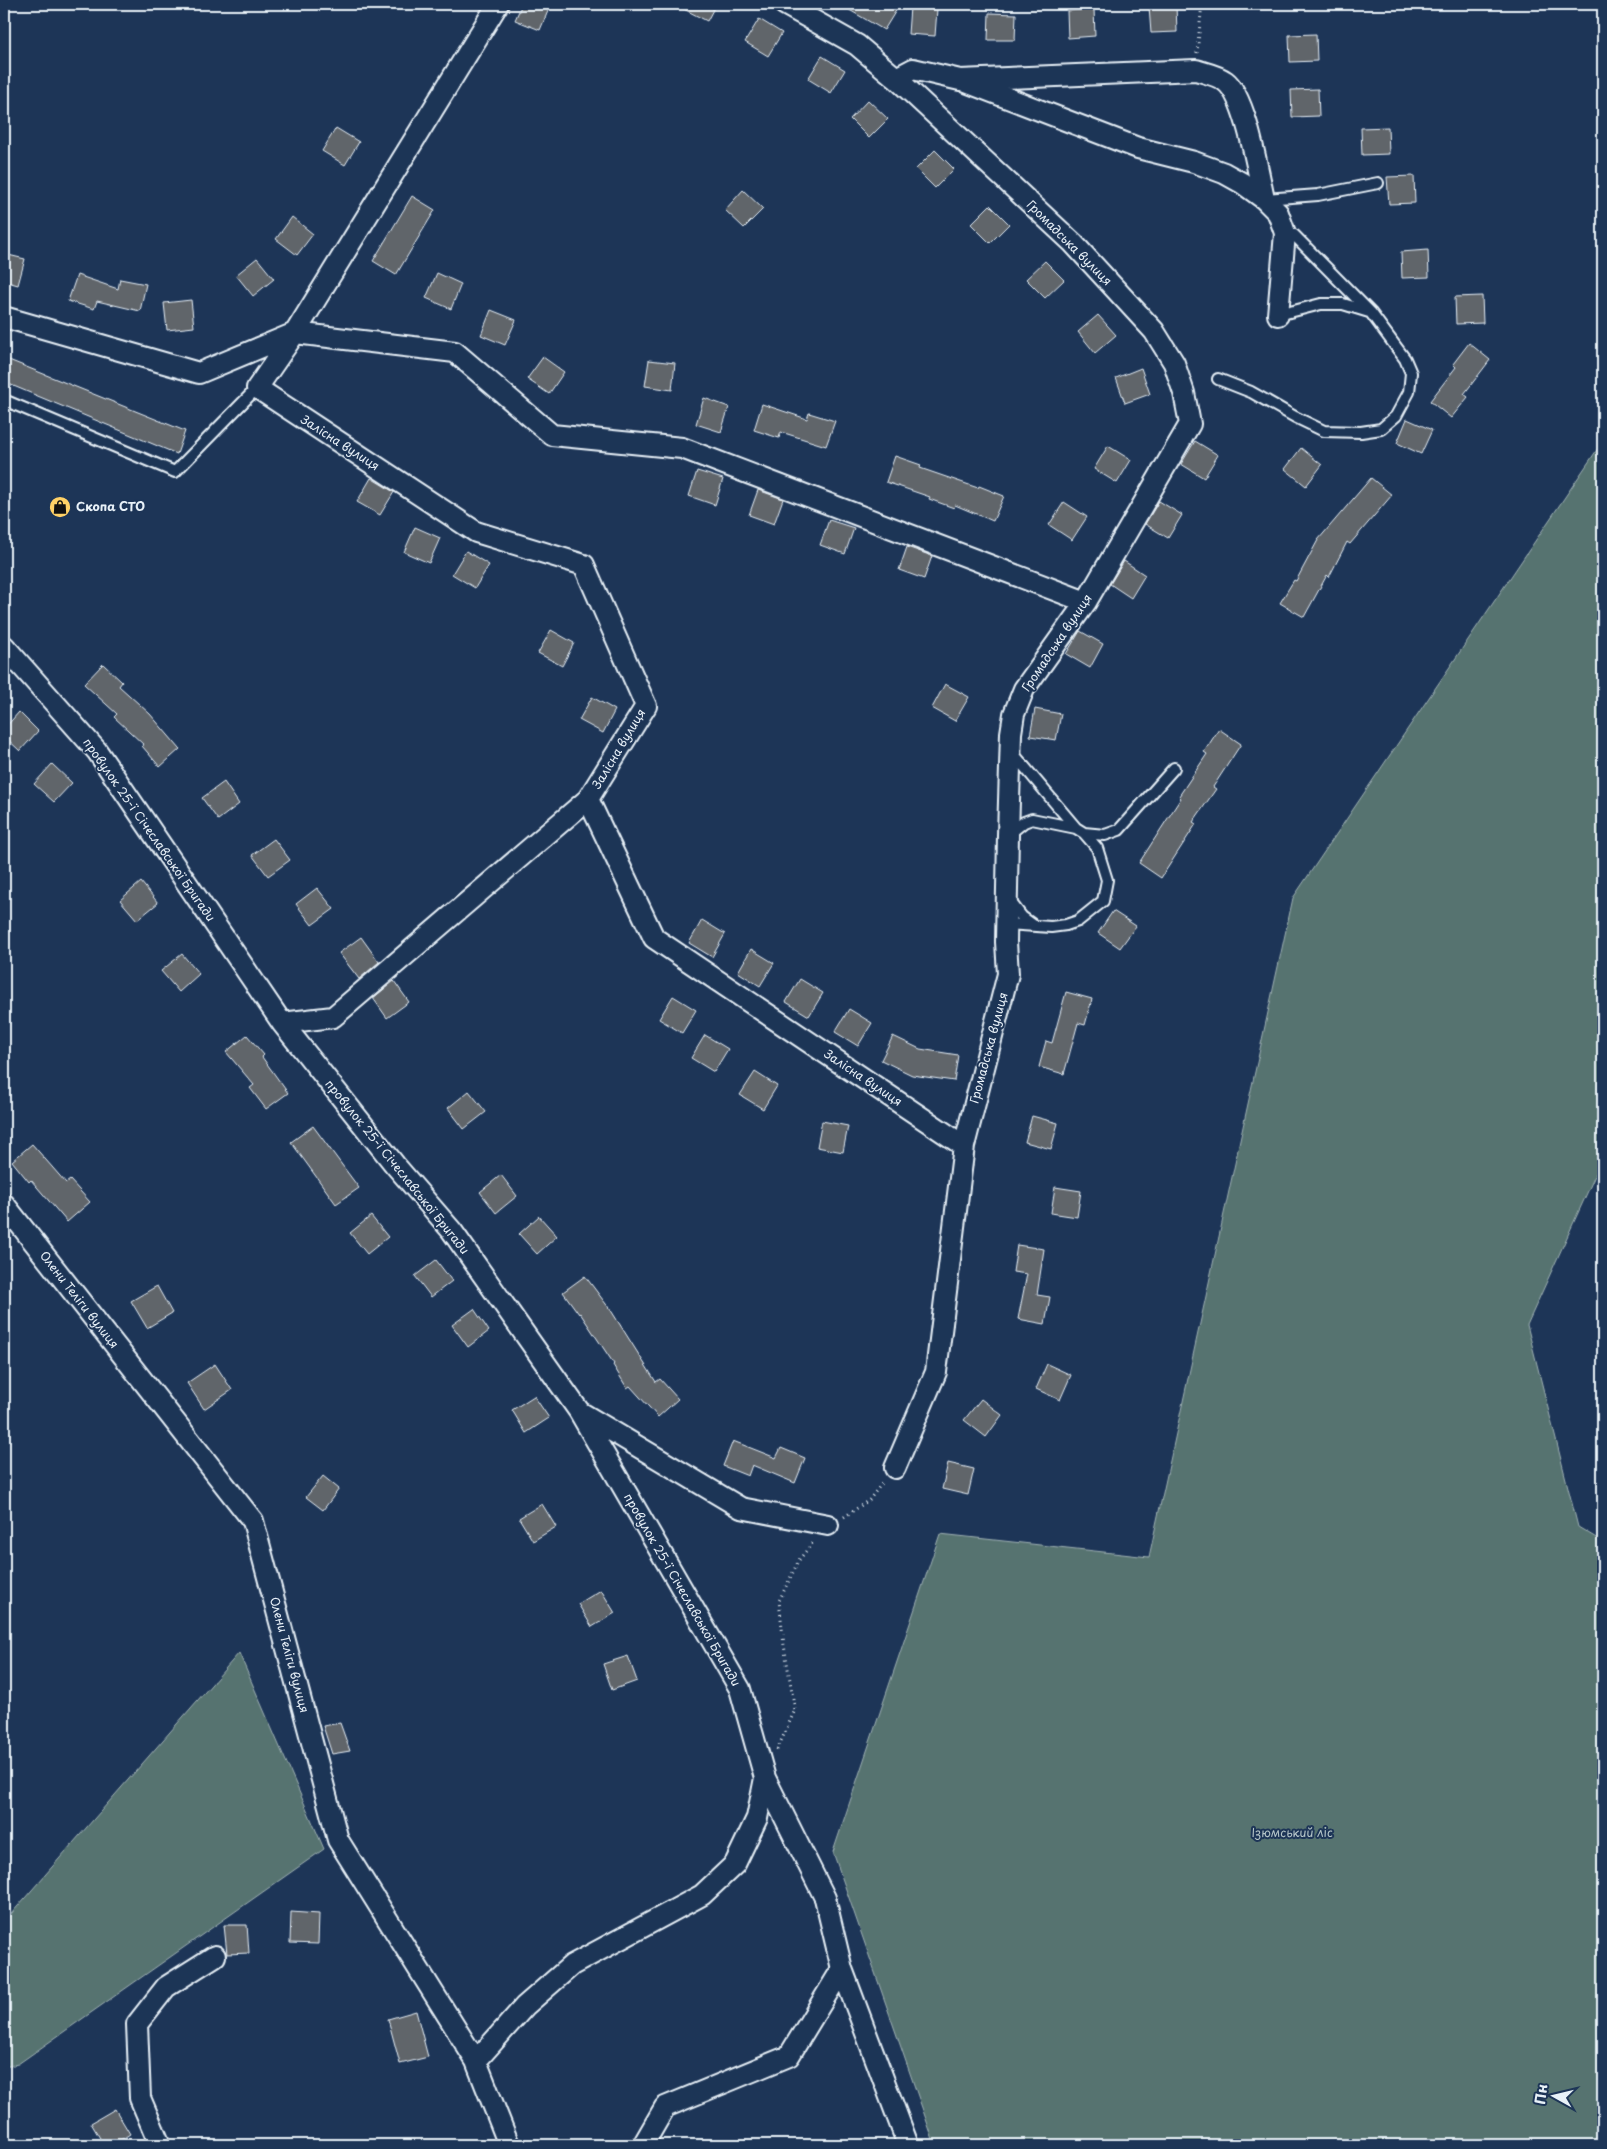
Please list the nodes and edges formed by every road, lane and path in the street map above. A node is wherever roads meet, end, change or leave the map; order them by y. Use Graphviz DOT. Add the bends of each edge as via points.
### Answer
graph roads {
  1 [pos="498,4"];
  2 [pos="784,4"];
  3 [pos="1202,4"];
  4 [pos="1196,70"];
  5 [pos="896,78"];
  6 [pos="960,80"];
  7 [pos="1378,183"];
  8 [pos="1264,199"];
  9 [pos="1285,232"];
  10 [pos="1371,313"];
  11 [pos="1278,316"];
  12 [pos="4,317"];
  13 [pos="295,333"];
  14 [pos="1218,379"];
  15 [pos="257,388"];
  16 [pos="4,400"];
  17 [pos="1086,602"];
  18 [pos="4,646"];
  19 [pos="1011,751"];
  20 [pos="1174,768"];
  21 [pos="588,799"];
  22 [pos="1080,830"];
  23 [pos="1008,835"];
  24 [pos="1007,897"];
  25 [pos="1034,926"];
  26 [pos="1006,933"];
  27 [pos="282,1023"];
  28 [pos="964,1146"];
  29 [pos="4,1204"];
  30 [pos="579,1411"];
  31 [pos="895,1468"];
  32 [pos="828,1525"];
  33 [pos="765,1778"];
  34 [pos="215,1956"];
  35 [pos="842,1969"];
  36 [pos="476,2061"];
  37 [pos="160,2145"];
  38 [pos="509,2145"];
  39 [pos="643,2145"];
  40 [pos="908,2145"];
  1 -- 13 [label="street"];
  2 -- 5 [label="street, Громадська вулиця" via="857,45"];
  3 -- 4 [label="path"];
  4 -- 6 [label="street"];
  4 -- 8 [label="street" via="1226,82 1238,102"];
  5 -- 6 [label="street" via="913,70"];
  5 -- 17 [label="street, Громадська вулиця" via="1073,243 1154,331 1174,363 1190,424"];
  6 -- 8 [label="street" via="1138,148 1217,170"];
  7 -- 8 [label="lane" via="1318,195"];
  8 -- 9 [label="street" via="1278,213"];
  9 -- 10 [label="lane" via="1294,235"];
  9 -- 11 [label="street"];
  10 -- 11 [label="lane" via="1343,304 1321,304"];
  10 -- 14 [label="lane" via="1405,359 1411,373 1408,392 1396,416 1381,429 1324,431 1251,392"];
  12 -- 13 [label="street" via="199,373"];
  13 -- 15 [label="street"];
  13 -- 17 [label="street" via="455,352 552,435 682,448"];
  15 -- 16 [label="lane" via="175,472"];
  15 -- 21 [label="street, Залісна вулиця" via="476,532 584,564 646,706"];
  17 -- 19 [label="street, Громадська вулиця" via="1024,689 1014,714"];
  18 -- 27 [label="street, провулок 25-ї Січеславської Бригади" via="96,751"];
  19 -- 22 [label="lane"];
  19 -- 23 [label="street, Громадська вулиця"];
  20 -- 22 [label="lane" via="1119,830 1105,835"];
  21 -- 27 [label="street" via="333,1017"];
  21 -- 28 [label="street, Залісна вулиця" via="654,938"];
  22 -- 23 [label="lane" via="1032,819"];
  22 -- 25 [label="lane" via="1097,848 1107,880 1106,892 1092,910 1066,926"];
  23 -- 24 [label="street, Громадська вулиця"];
  24 -- 25 [label="lane" via="1022,917"];
  24 -- 26 [label="street, Громадська вулиця"];
  25 -- 26 [label="lane"];
  25 -- 26 [label="lane"];
  26 -- 28 [label="street, Громадська вулиця" via="1008,974"];
  27 -- 30 [label="street, провулок 25-ї Січеславської Бригади" via="452,1231"];
  28 -- 31 [label="street, Громадська вулиця" via="936,1372"];
  29 -- 36 [label="street, Олени Теліги вулиця" via="253,1521 338,1840"];
  30 -- 32 [label="street, провулок 25-ї Січеславської Бригади" via="741,1508"];
  30 -- 33 [label="street, провулок 25-ї Січеславської Бригади" via="740,1689"];
  31 -- 32 [label="path" via="869,1500"];
  32 -- 33 [label="path" via="799,1560 779,1601 795,1710"];
  33 -- 35 [label="street, провулок 25-ї Січеславської Бригади" via="825,1898"];
  33 -- 36 [label="street" via="757,1818 735,1864 702,1895 572,1965 525,2006"];
  34 -- 37 [label="street" via="166,1987 137,2024 140,2098"];
  35 -- 39 [label="street" via="789,2056 665,2107"];
  35 -- 40 [label="street, провулок 25-ї Січеславської Бригади"];
  36 -- 38 [label="street, Олени Теліги вулиця"];
}
